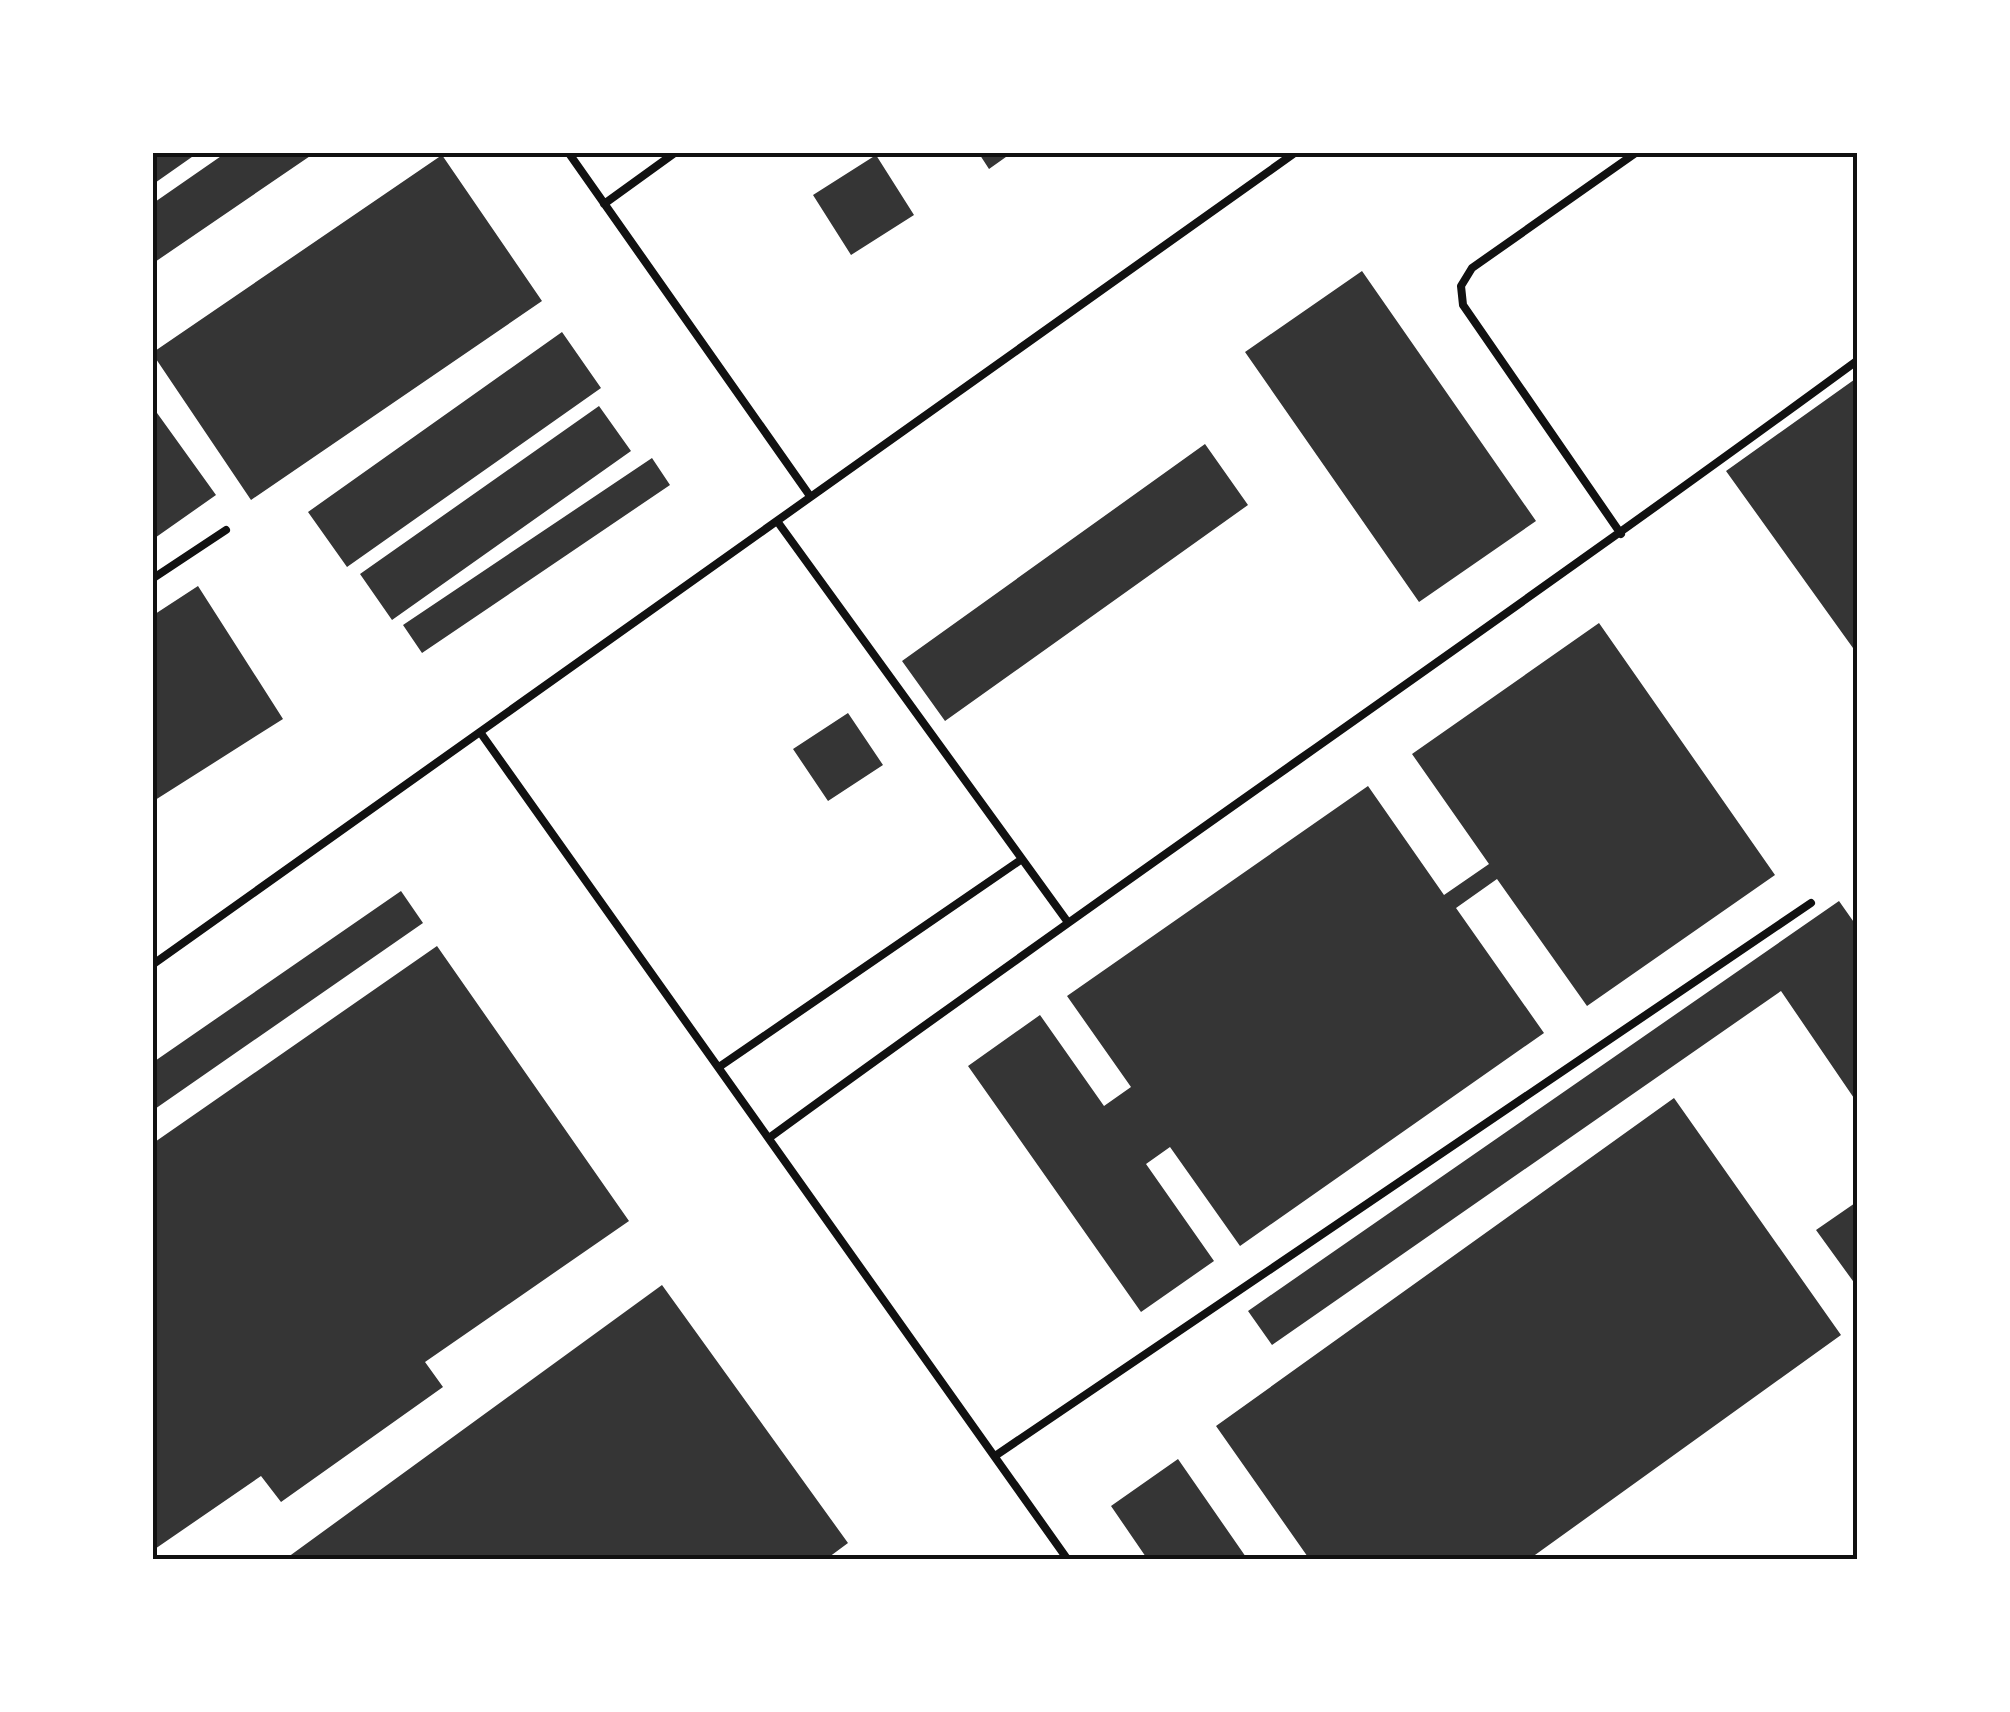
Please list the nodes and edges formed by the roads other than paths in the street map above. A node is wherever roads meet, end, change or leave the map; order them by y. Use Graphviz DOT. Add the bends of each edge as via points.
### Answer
graph roads {
  1 [pos="568,152"];
  2 [pos="676,152"];
  3 [pos="1296,152"];
  4 [pos="1637,152"];
  5 [pos="604,204"];
  6 [pos="1858,360"];
  7 [pos="810,496"];
  8 [pos="777,521"];
  9 [pos="226,530"];
  10 [pos="1621,534"];
  11 [pos="152,579"];
  12 [pos="480,732"];
  13 [pos="1022,860"];
  14 [pos="1811,902"];
  15 [pos="1067,920"];
  16 [pos="152,965"];
  17 [pos="719,1067"];
  18 [pos="769,1138"];
  19 [pos="994,1456"];
  20 [pos="1068,1560"];
  1 -- 5 [label="lane"];
  2 -- 5 [label="lane"];
  3 -- 7 [label="lane"];
  4 -- 10 [label="lane" via="1472,268 1461,286 1462,304"];
  5 -- 7 [label="lane"];
  6 -- 10 [label="lane"];
  7 -- 8 [label="lane"];
  8 -- 12 [label="lane"];
  8 -- 13 [label="lane"];
  9 -- 11 [label="lane"];
  10 -- 15 [label="lane"];
  12 -- 16 [label="lane"];
  12 -- 17 [label="lane"];
  13 -- 15 [label="lane"];
  13 -- 17 [label="lane"];
  14 -- 19 [label="lane"];
  15 -- 18 [label="lane"];
  17 -- 18 [label="lane"];
  18 -- 19 [label="lane"];
  19 -- 20 [label="lane"];
}
